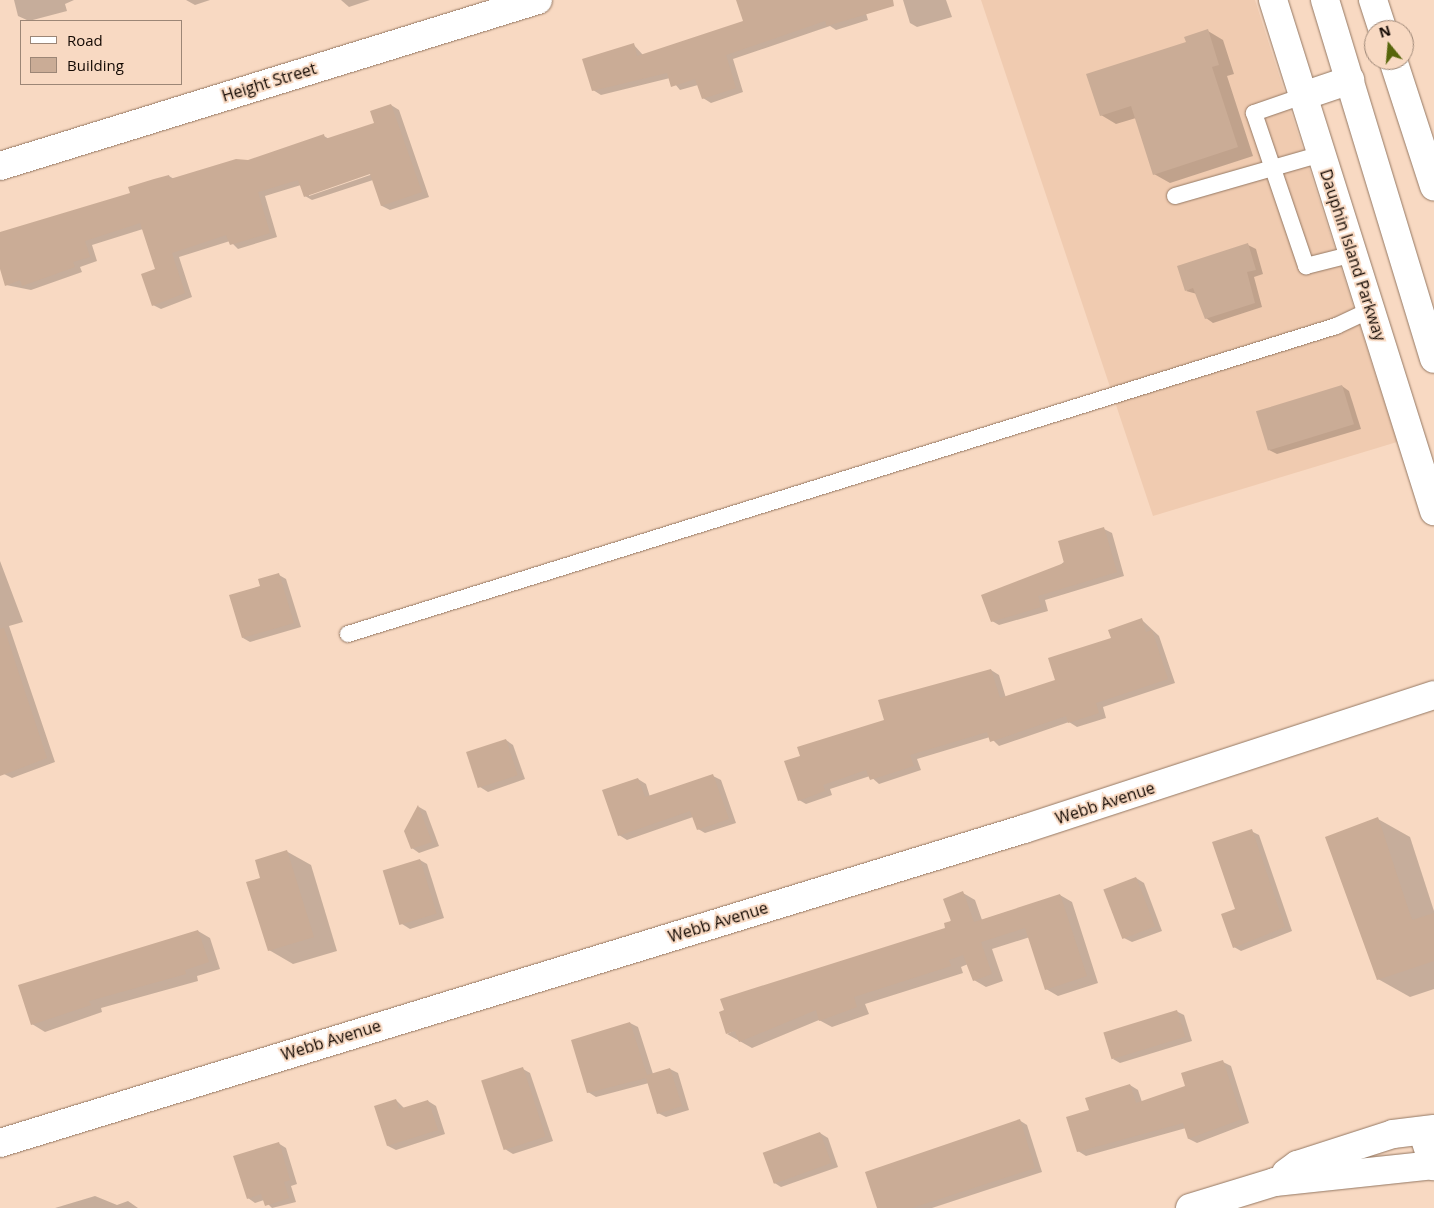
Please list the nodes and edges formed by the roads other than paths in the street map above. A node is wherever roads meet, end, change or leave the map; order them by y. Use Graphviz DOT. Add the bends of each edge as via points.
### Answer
graph roads {
  1 [pos="538,0"];
  2 [pos="1273,0"];
  3 [pos="1325,0"];
  4 [pos="1373,0"];
  5 [pos="1380,20"];
  6 [pos="1396,70"];
  7 [pos="1350,80"];
  8 [pos="1303,96"];
  9 [pos="1321,154"];
  10 [pos="0,166"];
  11 [pos="1272,168"];
  12 [pos="1434,186"];
  13 [pos="1175,196"];
  14 [pos="1353,254"];
  15 [pos="1370,310"];
  16 [pos="1434,358"];
  17 [pos="1434,511"];
  18 [pos="348,634"];
  19 [pos="1434,695"];
  20 [pos="1429,1131"];
  21 [pos="0,1143"];
  22 [pos="1434,1165"];
  23 [pos="1275,1182"];
  24 [pos="1190,1208"];
  1 -- 10 [label="street, Height Street"];
  2 -- 8 [label="street, Dauphin Island Parkway"];
  3 -- 7 [label="street"];
  4 -- 5 [label="street"];
  6 -- 12 [label="street"];
  7 -- 8 [label="street"];
  7 -- 16 [label="street"];
  8 -- 9 [label="street, Dauphin Island Parkway"];
  8 -- 11 [label="lane" via="1254,113"];
  9 -- 11 [label="lane"];
  9 -- 14 [label="street, Dauphin Island Parkway"];
  11 -- 13 [label="lane"];
  11 -- 14 [label="lane" via="1306,266"];
  14 -- 15 [label="street, Dauphin Island Parkway"];
  15 -- 17 [label="street, Dauphin Island Parkway"];
  15 -- 18 [label="lane" via="1336,326"];
  19 -- 21 [label="street, Webb Avenue" via="1024,829"];
  20 -- 22 [label="street"];
  20 -- 23 [label="street" via="1393,1134 1297,1165"];
  22 -- 23 [label="street"];
  23 -- 24 [label="street"];
}
